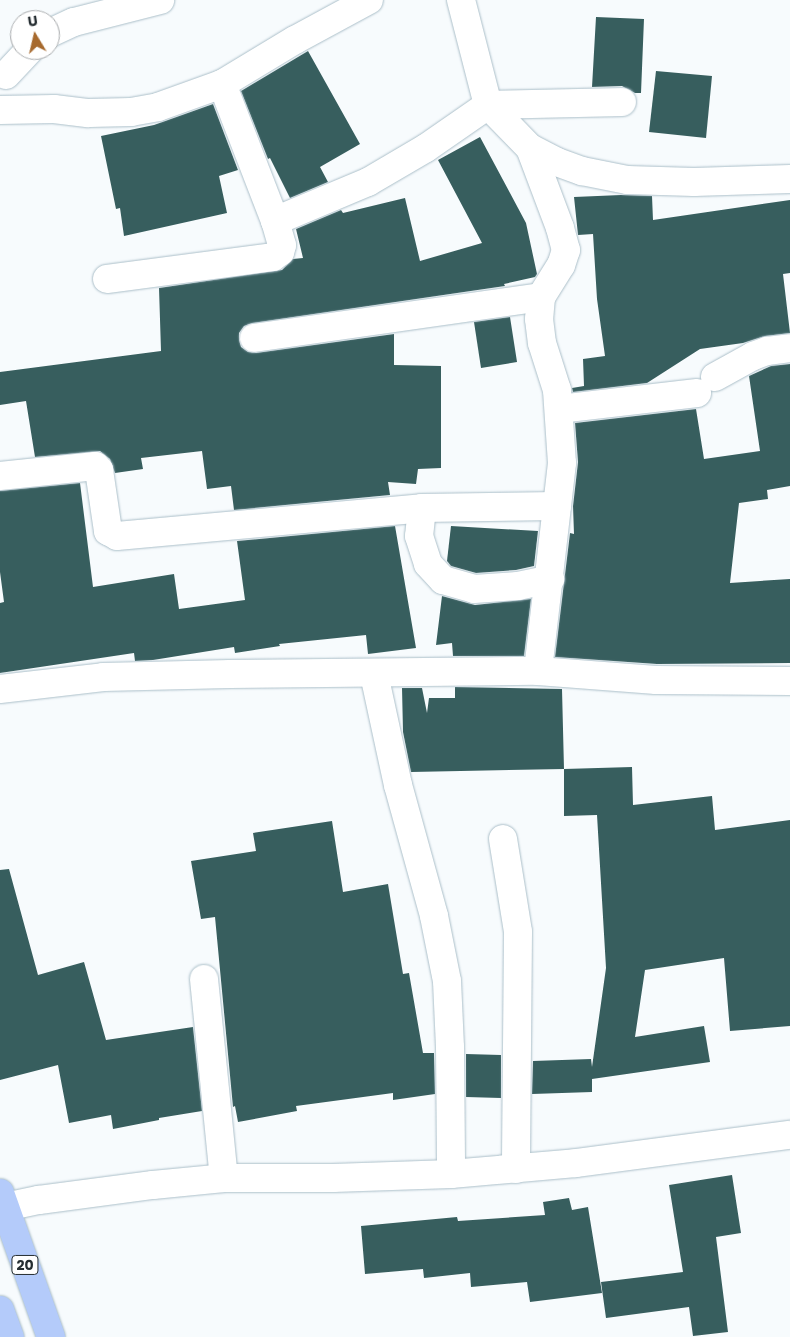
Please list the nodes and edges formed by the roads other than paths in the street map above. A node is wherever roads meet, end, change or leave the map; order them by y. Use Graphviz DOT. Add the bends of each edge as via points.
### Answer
graph roads {
  1 [pos="160,0"];
  2 [pos="368,0"];
  3 [pos="461,0"];
  4 [pos="60,28"];
  5 [pos="20,60"];
  6 [pos="6,75"];
  7 [pos="222,84"];
  8 [pos="622,102"];
  9 [pos="488,106"];
  10 [pos="0,110"];
  11 [pos="530,148"];
  12 [pos="790,179"];
  13 [pos="275,220"];
  14 [pos="106,278"];
  15 [pos="541,297"];
  16 [pos="254,338"];
  17 [pos="790,348"];
  18 [pos="559,409"];
  19 [pos="0,476"];
  20 [pos="557,506"];
  21 [pos="422,508"];
  22 [pos="550,579"];
  23 [pos="538,671"];
  24 [pos="374,674"];
  25 [pos="790,681"];
  26 [pos="0,689"];
  27 [pos="503,839"];
  28 [pos="204,979"];
  29 [pos="790,1135"];
  30 [pos="516,1168"];
  31 [pos="451,1174"];
  32 [pos="224,1178"];
  33 [pos="2,1200"];
  34 [pos="0,1310"];
  35 [pos="10,1337"];
  36 [pos="51,1337"];
  1 -- 4 [label="street"];
  2 -- 7 [label="street"];
  3 -- 9 [label="street"];
  5 -- 6 [label="street"];
  7 -- 10 [label="street" via="158,107 131,112"];
  7 -- 13 [label="street"];
  8 -- 9 [label="street"];
  9 -- 11 [label="street"];
  9 -- 13 [label="street" via="368,182"];
  11 -- 12 [label="street" via="565,165 626,180"];
  11 -- 15 [label="street" via="566,250"];
  13 -- 14 [label="street" via="282,245 280,252 273,257"];
  15 -- 16 [label="street"];
  15 -- 18 [label="street" via="542,343 557,390"];
  17 -- 18 [label="street" via="753,356 706,385"];
  18 -- 20 [label="street" via="562,464"];
  19 -- 21 [label="street" via="95,466 99,470 108,531 117,536"];
  20 -- 21 [label="street"];
  20 -- 22 [label="street"];
  21 -- 22 [label="street" via="419,536 428,564 443,580 474,589 518,586"];
  22 -- 23 [label="street"];
  23 -- 24 [label="street"];
  23 -- 25 [label="street" via="656,680"];
  24 -- 26 [label="street" via="103,677"];
  24 -- 31 [label="street" via="447,981"];
  27 -- 30 [label="street" via="518,932"];
  28 -- 32 [label="street"];
  29 -- 30 [label="street"];
  30 -- 31 [label="street"];
  31 -- 32 [label="street"];
  32 -- 33 [label="street"];
  33 -- 36 [label="highway, 20"];
  34 -- 35 [label="highway"];
}
